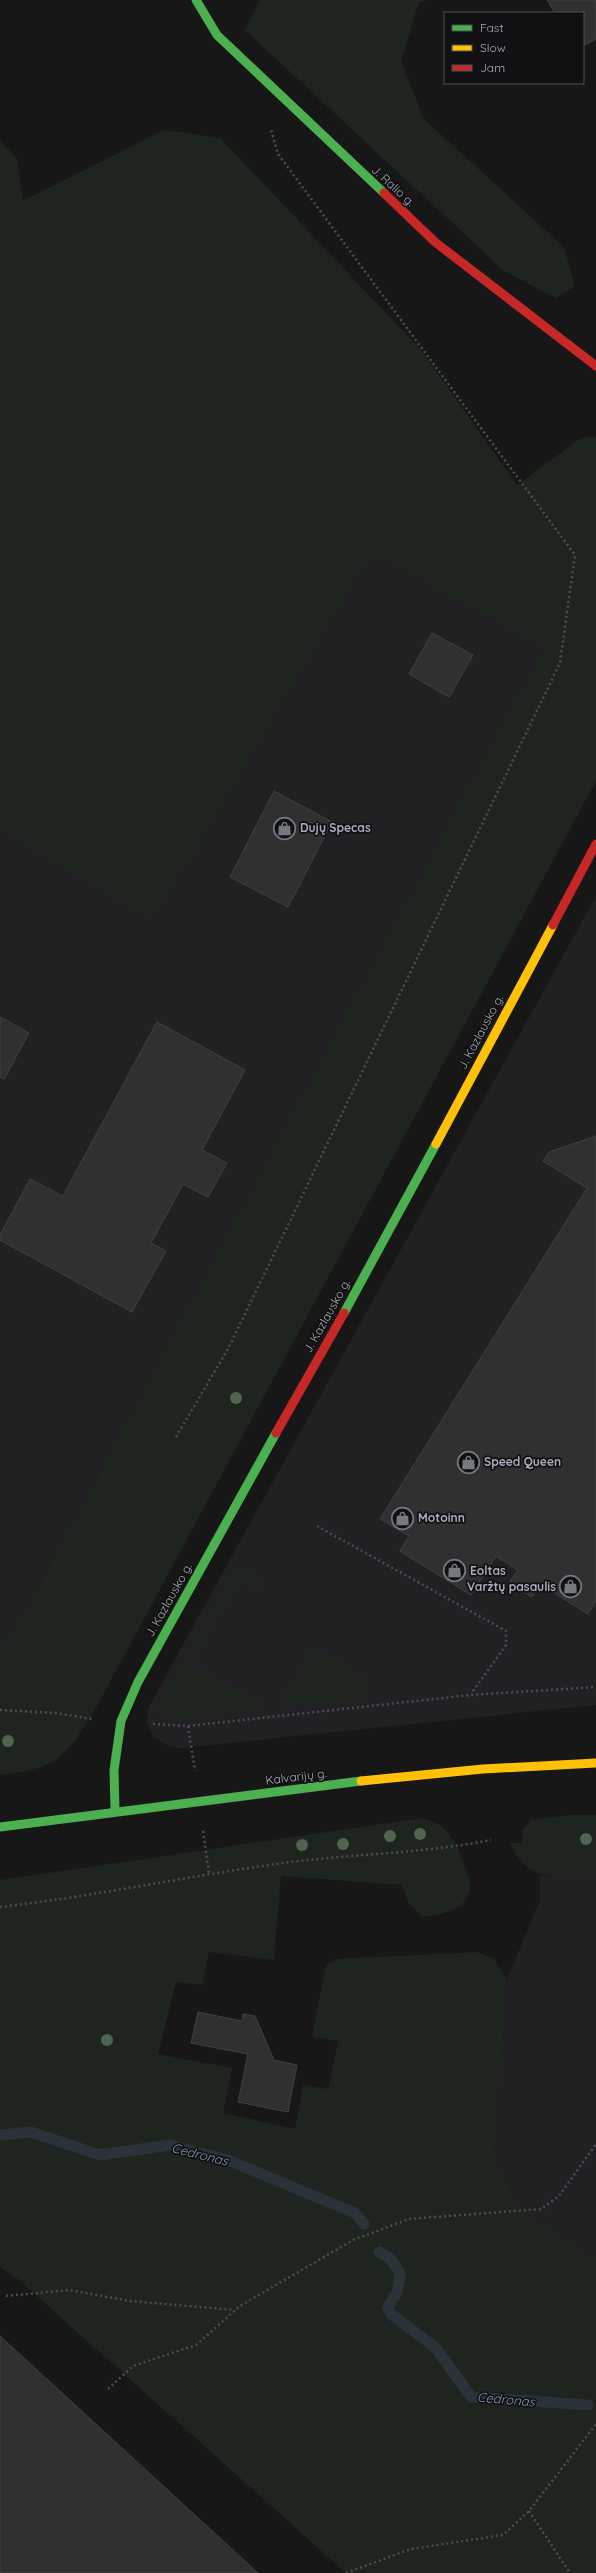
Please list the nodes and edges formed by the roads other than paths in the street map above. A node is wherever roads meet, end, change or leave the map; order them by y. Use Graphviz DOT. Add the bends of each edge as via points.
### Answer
graph roads {
  1 [pos="196,0"];
  2 [pos="596,366"];
  3 [pos="596,844"];
  4 [pos="596,1763"];
  5 [pos="115,1811"];
  6 [pos="0,1827"];
  1 -- 2 [label="street, J. Ralio g." via="217,35 435,242"];
  3 -- 5 [label="street, J. Kazlausko g." via="388,1230 138,1682 121,1721 114,1770"];
  4 -- 5 [label="street, Kalvarijų g." via="483,1769"];
  5 -- 6 [label="street, Kalvarijų g."];
}
